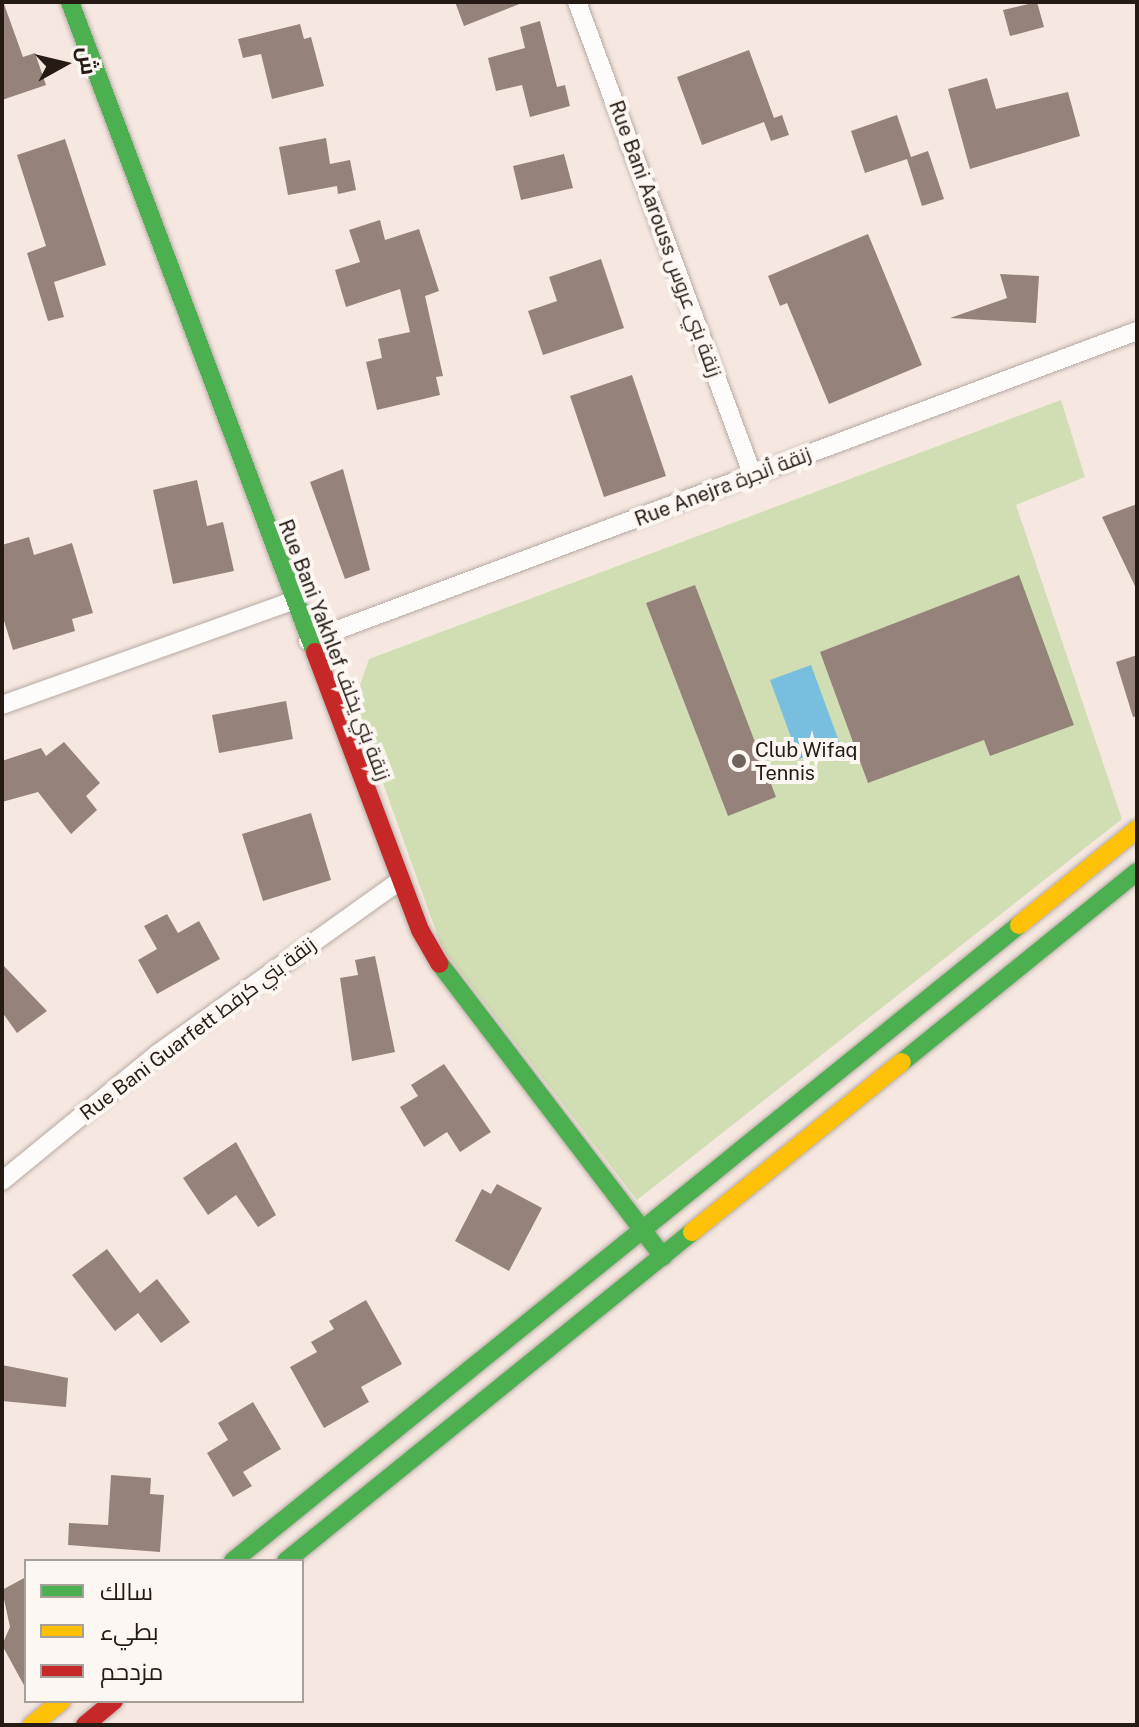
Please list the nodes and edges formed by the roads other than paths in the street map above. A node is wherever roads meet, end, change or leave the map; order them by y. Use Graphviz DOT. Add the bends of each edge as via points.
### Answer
graph roads {
  1 [pos="70,2"];
  2 [pos="577,2"];
  3 [pos="1137,331"];
  4 [pos="753,476"];
  5 [pos="292,601"];
  6 [pos="308,641"];
  7 [pos="2,705"];
  8 [pos="1137,829"];
  9 [pos="1137,872"];
  10 [pos="398,882"];
  11 [pos="2,1181"];
  12 [pos="642,1230"];
  13 [pos="663,1257"];
  14 [pos="235,1559"];
  15 [pos="288,1559"];
  16 [pos="60,1703"];
  17 [pos="112,1703"];
  18 [pos="32,1725"];
  19 [pos="85,1725"];
  1 -- 5 [label="street, Rue Bani Yakhlef زنقة بني يخلف"];
  2 -- 4 [label="street, Rue Bani Aarouss زنقة بني عروس"];
  3 -- 4 [label="street, Rue Anejra زنقة أنجرة"];
  4 -- 6 [label="street, Rue Anejra زنقة أنجرة"];
  5 -- 6 [label="street, Rue Bani Yakhlef زنقة بني يخلف"];
  5 -- 7 [label="street"];
  6 -- 10 [label="street, Rue Bani Yakhlef زنقة بني يخلف"];
  8 -- 12 [label="street"];
  9 -- 13 [label="street"];
  10 -- 11 [label="street, Rue Bani Guarfett زنقة بني كرفط" via="157,1054"];
  10 -- 12 [label="street, Rue Bani Yakhlef زنقة بني يخلف" via="441,972"];
  12 -- 13 [label="street, Rue Bani Yakhlef زنقة بني يخلف"];
  12 -- 14 [label="street"];
  13 -- 15 [label="street"];
  16 -- 18 [label="street"];
  17 -- 19 [label="street"];
}
